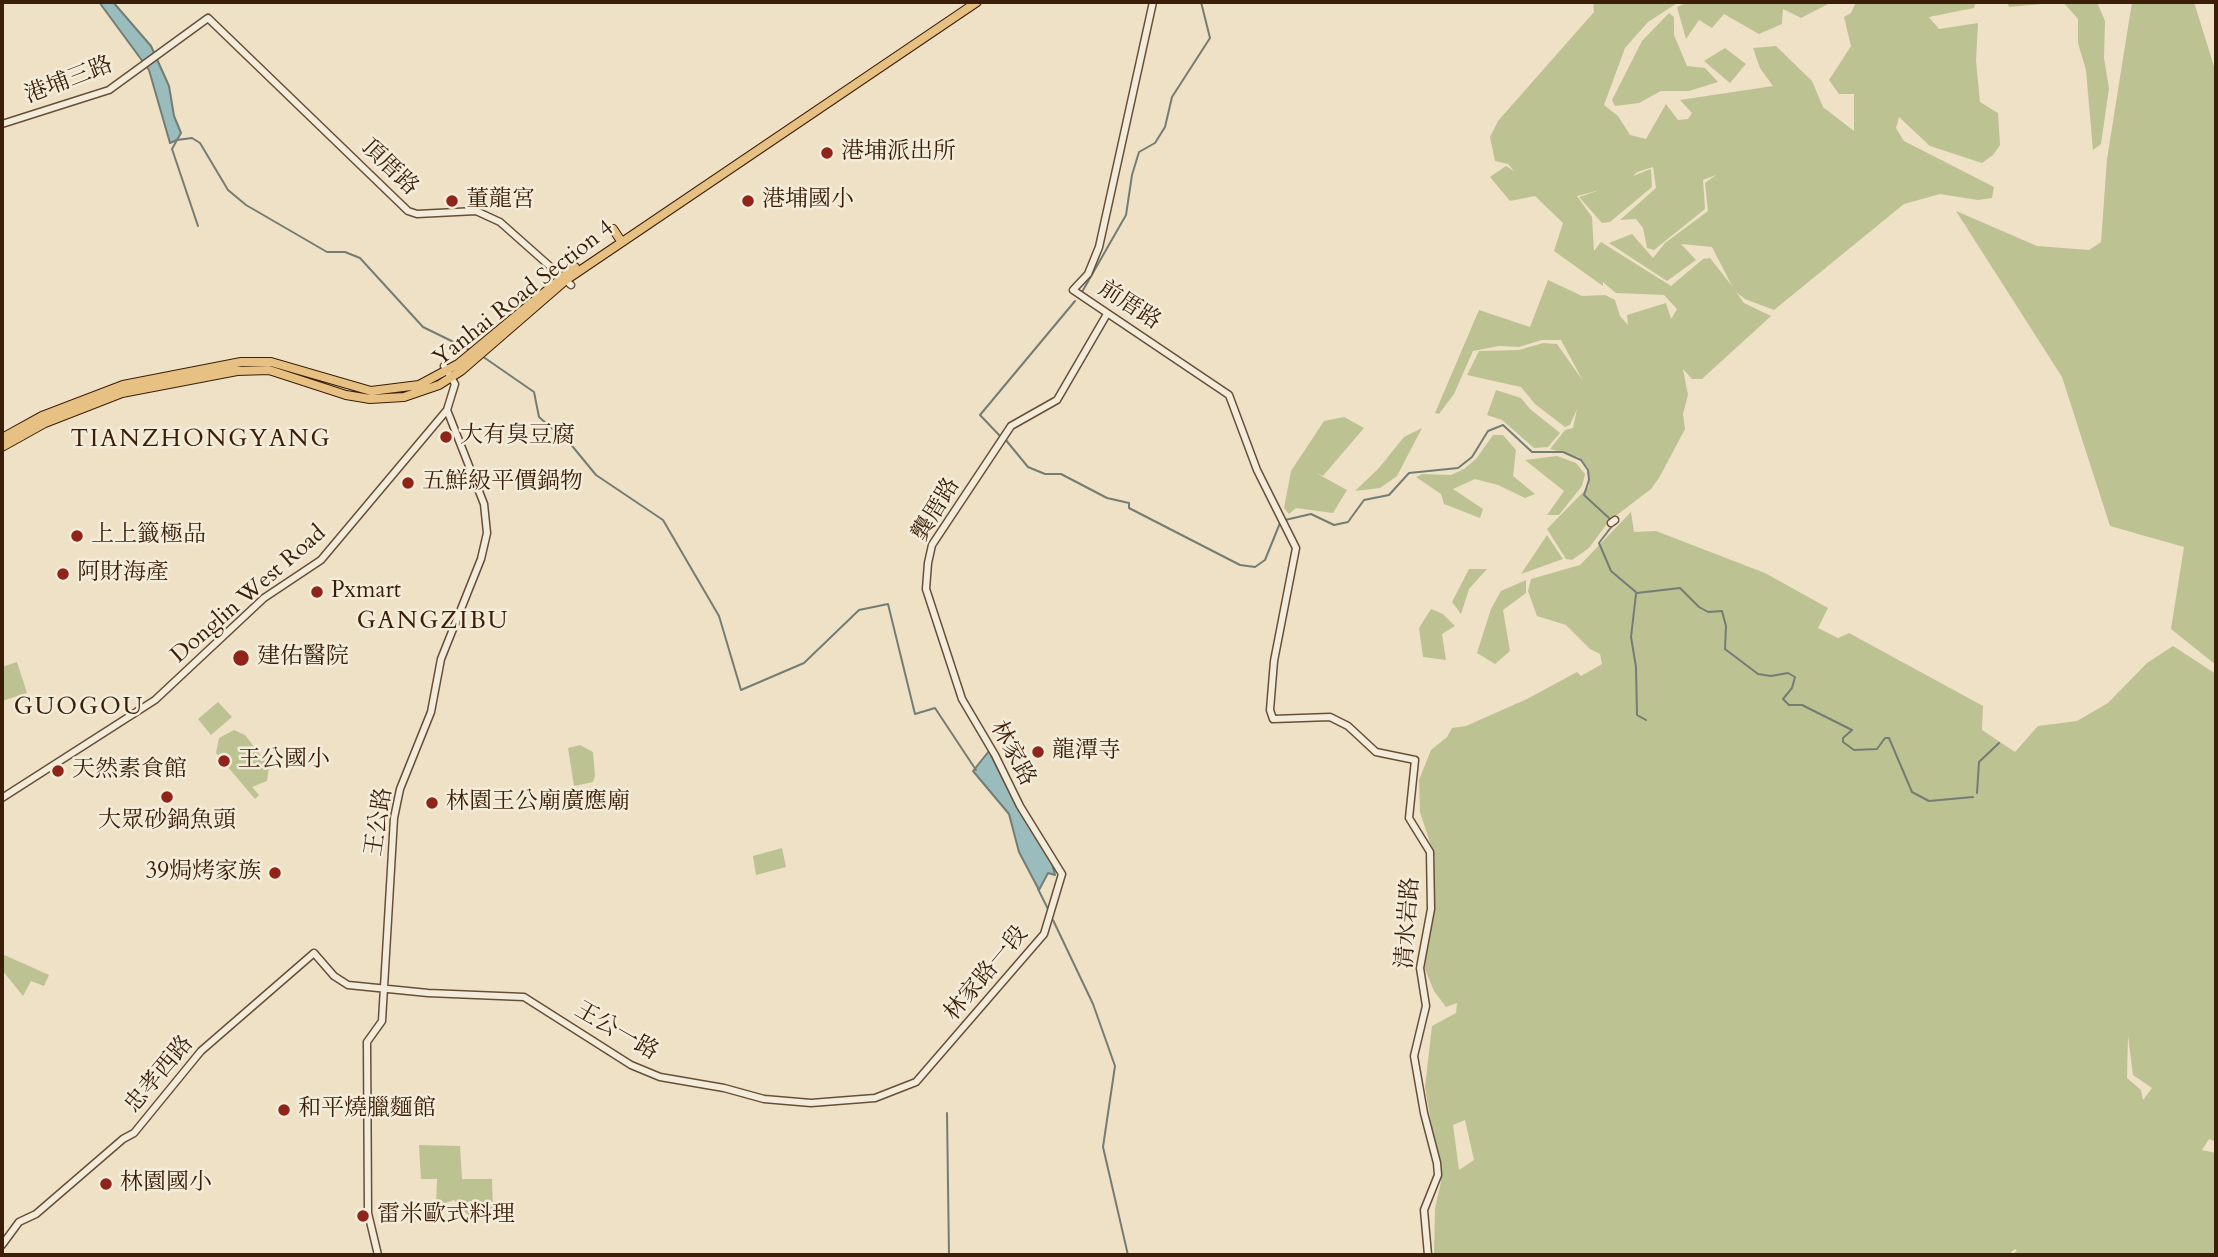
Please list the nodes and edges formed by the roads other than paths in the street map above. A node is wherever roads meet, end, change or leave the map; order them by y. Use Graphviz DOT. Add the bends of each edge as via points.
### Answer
graph roads {
  1 [pos="970,2"];
  2 [pos="977,2"];
  3 [pos="1153,2"];
  4 [pos="158,56"];
  5 [pos="2,124"];
  6 [pos="777,133"];
  7 [pos="614,229"];
  8 [pos="619,238"];
  9 [pos="567,280"];
  10 [pos="1107,314"];
  11 [pos="448,372"];
  12 [pos="447,410"];
  13 [pos="27,428"];
  14 [pos="2,438"];
  15 [pos="2,447"];
  16 [pos="942,645"];
  17 [pos="1415,760"];
  18 [pos="2,798"];
  19 [pos="1062,874"];
  20 [pos="314,953"];
  21 [pos="383,989"];
  22 [pos="916,1083"];
  23 [pos="2,1245"];
  24 [pos="378,1255"];
  25 [pos="1428,1255"];
  1 -- 6 [label="main road"];
  2 -- 6 [label="main road"];
  3 -- 10 [label="street, 前厝路" via="1099,247 1087,274 1073,290"];
  4 -- 5 [label="street, 港埔三路" via="109,90"];
  4 -- 9 [label="street, 頂厝路" via="208,18 408,211 476,211 500,222"];
  6 -- 8 [label="main road, Yanhai Road Section 4"];
  6 -- 9 [label="main road, Yanhai Road Section 4"];
  7 -- 8 [label="main road"];
  8 -- 9 [label="main road, Yanhai Road Section 4"];
  9 -- 11 [label="main road, Yanhai Road Section 4"];
  10 -- 16 [label="street, 龔厝路" via="1057,400 1015,422 932,545 926,589"];
  10 -- 17 [label="street, 前厝路" via="1229,395 1257,470 1295,540 1297,558 1274,661 1273,719 1330,717 1348,726 1376,752"];
  11 -- 12 [label="street" via="455,384"];
  11 -- 13 [label="main road, Yanhai Road Section 4" via="419,385 387,391 356,388 271,362 228,364 122,385"];
  11 -- 13 [label="main road, Yanhai Road Section 4" via="422,392 382,400 346,395 269,370 247,370 122,393"];
  12 -- 18 [label="street, Donglin West Road" via="321,560 264,598 155,700"];
  12 -- 21 [label="street, 王公路" via="481,493 487,533 441,659 431,712 400,789 394,818"];
  13 -- 14 [label="main road"];
  13 -- 15 [label="main road"];
  16 -- 19 [label="street, 林家路" via="962,699"];
  17 -- 25 [label="street, 清水岩路" via="1409,818 1430,852 1431,909 1420,968 1426,1006 1414,1056 1437,1163 1424,1210"];
  19 -- 22 [label="street, 林家路一段" via="1044,934"];
  20 -- 21 [label="street, 王公一路" via="341,982"];
  20 -- 23 [label="street, 忠孝西路" via="195,1057 134,1133 36,1214 19,1222"];
  21 -- 22 [label="street, 王公一路" via="524,997 648,1074 764,1099 836,1102 875,1098"];
  21 -- 24 [label="street, 王公路" via="382,1021 367,1042 368,1213"];
}
